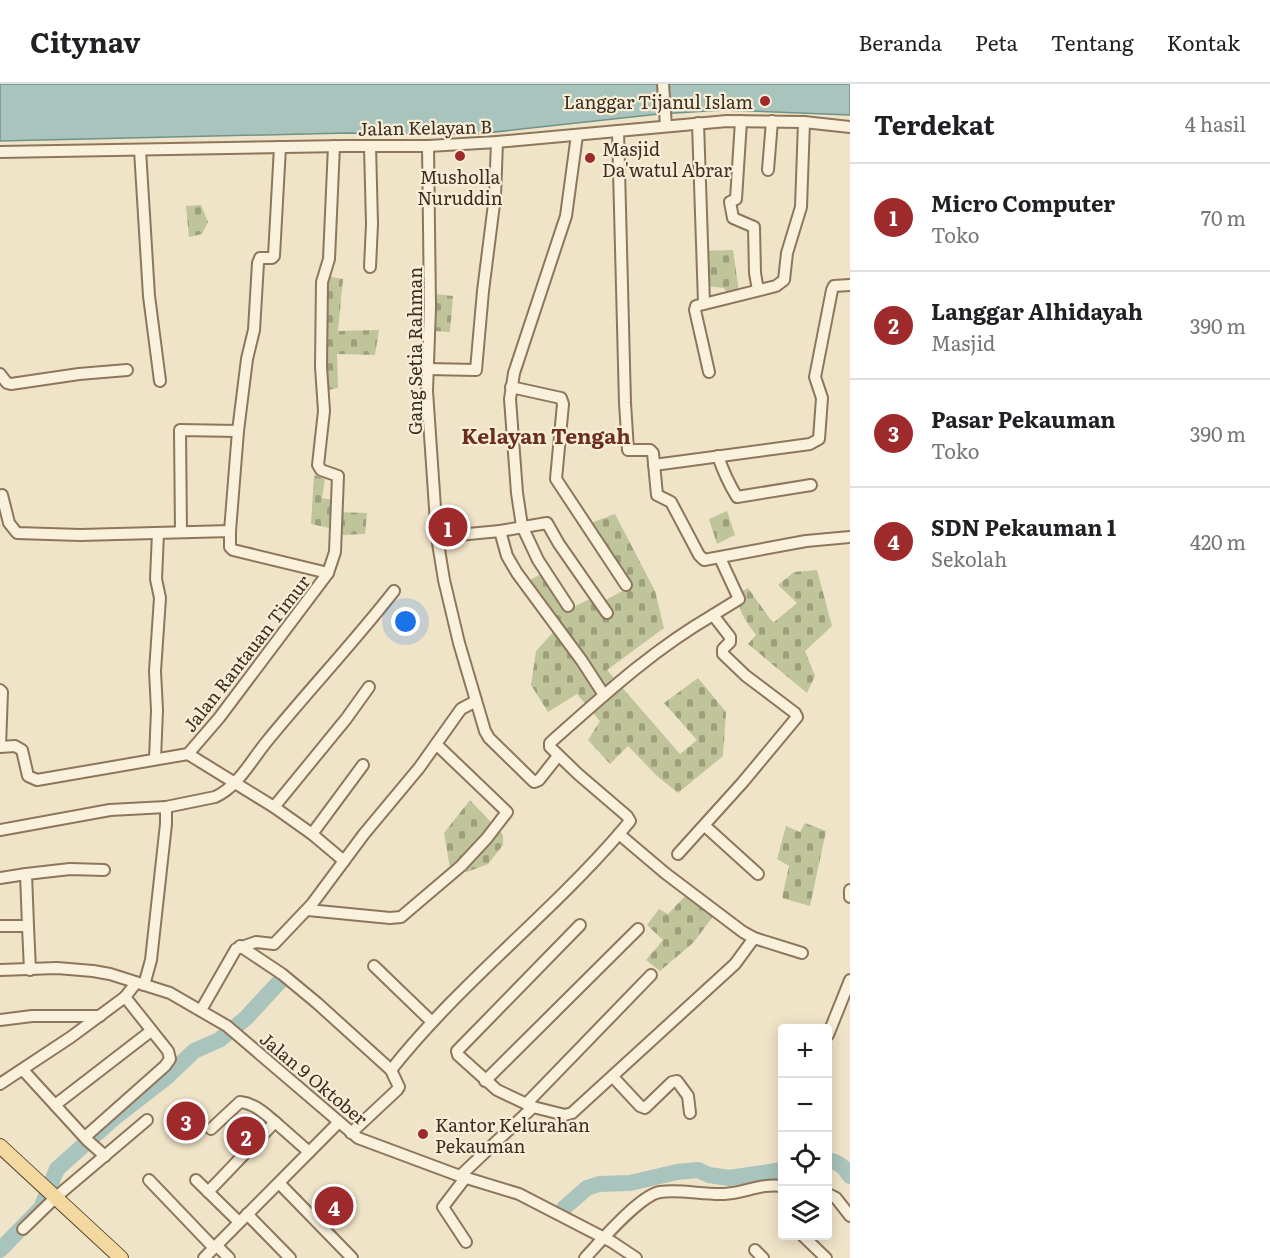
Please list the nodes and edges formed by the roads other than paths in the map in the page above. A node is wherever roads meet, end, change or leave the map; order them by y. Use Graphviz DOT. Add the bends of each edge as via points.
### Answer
graph roads {
  1 [pos="663,84"];
  2 [pos="741,121"];
  3 [pos="772,121"];
  4 [pos="666,122"];
  5 [pos="804,122"];
  6 [pos="698,123"];
  7 [pos="850,127"];
  8 [pos="618,131"];
  9 [pos="577,135"];
  10 [pos="497,142"];
  11 [pos="334,146"];
  12 [pos="370,146"];
  13 [pos="428,146"];
  14 [pos="280,147"];
  15 [pos="140,150"];
  16 [pos="0,152"];
  17 [pos="768,170"];
  18 [pos="370,267"];
  19 [pos="850,285"];
  20 [pos="758,290"];
  21 [pos="704,303"];
  22 [pos="428,369"];
  23 [pos="127,370"];
  24 [pos="709,372"];
  25 [pos="0,374"];
  26 [pos="160,381"];
  27 [pos="511,387"];
  28 [pos="238,431"];
  29 [pos="718,456"];
  30 [pos="654,465"];
  31 [pos="811,485"];
  32 [pos="1,491"];
  33 [pos="522,526"];
  34 [pos="230,531"];
  35 [pos="500,531"];
  36 [pos="181,532"];
  37 [pos="158,533"];
  38 [pos="437,537"];
  39 [pos="850,537"];
  40 [pos="720,558"];
  41 [pos="328,573"];
  42 [pos="626,585"];
  43 [pos="394,591"];
  44 [pos="568,606"];
  45 [pos="607,613"];
  46 [pos="713,615"];
  47 [pos="369,687"];
  48 [pos="0,690"];
  49 [pos="604,695"];
  50 [pos="476,701"];
  51 [pos="436,744"];
  52 [pos="0,746"];
  53 [pos="188,754"];
  54 [pos="558,756"];
  55 [pos="155,759"];
  56 [pos="363,765"];
  57 [pos="235,783"];
  58 [pos="166,807"];
  59 [pos="274,807"];
  60 [pos="705,826"];
  61 [pos="0,830"];
  62 [pos="312,834"];
  63 [pos="619,834"];
  64 [pos="678,854"];
  65 [pos="344,861"];
  66 [pos="104,870"];
  67 [pos="26,874"];
  68 [pos="758,874"];
  69 [pos="0,878"];
  70 [pos="850,890"];
  71 [pos="850,897"];
  72 [pos="308,910"];
  73 [pos="579,925"];
  74 [pos="0,926"];
  75 [pos="28,926"];
  76 [pos="638,929"];
  77 [pos="754,938"];
  78 [pos="240,946"];
  79 [pos="802,953"];
  80 [pos="374,966"];
  81 [pos="0,970"];
  82 [pos="30,970"];
  83 [pos="651,975"];
  84 [pos="850,980"];
  85 [pos="140,984"];
  86 [pos="125,997"];
  87 [pos="201,1010"];
  88 [pos="100,1016"];
  89 [pos="0,1020"];
  90 [pos="432,1022"];
  91 [pos="832,1025"];
  92 [pos="151,1030"];
  93 [pos="23,1070"];
  94 [pos="391,1070"];
  95 [pos="613,1077"];
  96 [pos="485,1081"];
  97 [pos="0,1084"];
  98 [pos="55,1106"];
  99 [pos="529,1106"];
  100 [pos="690,1113"];
  101 [pos="147,1120"];
  102 [pos="275,1122"];
  103 [pos="338,1123"];
  104 [pos="211,1129"];
  105 [pos="351,1134"];
  106 [pos="89,1141"];
  107 [pos="0,1146"];
  108 [pos="309,1152"];
  109 [pos="105,1156"];
  110 [pos="463,1177"];
  111 [pos="149,1180"];
  112 [pos="196,1180"];
  113 [pos="279,1183"];
  114 [pos="778,1186"];
  115 [pos="50,1192"];
  116 [pos="208,1192"];
  117 [pos="832,1196"];
  118 [pos="850,1216"];
  119 [pos="243,1218"];
  120 [pos="23,1229"];
  121 [pos="603,1238"];
  122 [pos="807,1240"];
  123 [pos="466,1242"];
  124 [pos="215,1247"];
  125 [pos="121,1258"];
  126 [pos="204,1258"];
  127 [pos="229,1258"];
  128 [pos="290,1258"];
  129 [pos="352,1258"];
  130 [pos="585,1258"];
  131 [pos="636,1258"];
  132 [pos="826,1258"];
  1 -- 4 [label="street"];
  2 -- 3 [label="street, Jalan Kelayan B"];
  2 -- 6 [label="street, Jalan Kelayan B"];
  2 -- 20 [label="street" via="736,199 730,202 733,218 754,226"];
  3 -- 5 [label="street, Jalan Kelayan B"];
  3 -- 17 [label="street"];
  4 -- 6 [label="street, Jalan Kelayan B"];
  4 -- 8 [label="street, Jalan Kelayan B"];
  5 -- 7 [label="street, Jalan Kelayan B"];
  5 -- 20 [label="street" via="801,207 787,253 784,280"];
  6 -- 21 [label="street"];
  8 -- 9 [label="street, Jalan Kelayan B"];
  8 -- 30 [label="street" via="627,445 630,450 652,451"];
  9 -- 10 [label="street, Jalan Kelayan B"];
  9 -- 27 [label="street" via="566,216"];
  10 -- 13 [label="street, Jalan Kelayan B"];
  10 -- 22 [label="street" via="476,370"];
  11 -- 12 [label="street, Jalan Kelayan B"];
  11 -- 14 [label="street, Jalan Kelayan B"];
  11 -- 41 [label="street" via="329,259 322,282 324,411 318,465 338,476 335,552"];
  12 -- 13 [label="street, Jalan Kelayan B"];
  12 -- 18 [label="street"];
  13 -- 22 [label="street, Gang Setia Rahman"];
  14 -- 15 [label="street, Jalan Kelayan B"];
  14 -- 28 [label="street" via="274,256 260,258 258,262 254,330"];
  15 -- 16 [label="street, Jalan Kelayan B"];
  15 -- 26 [label="street" via="149,296"];
  19 -- 29 [label="street" via="833,286 815,377 822,398 819,440"];
  20 -- 21 [label="street"];
  21 -- 24 [label="street" via="695,310"];
  22 -- 38 [label="street, Gang Setia Rahman"];
  23 -- 25 [label="street" via="11,384"];
  27 -- 33 [label="street" via="511,426"];
  27 -- 42 [label="street" via="561,398 556,479"];
  28 -- 34 [label="street"];
  28 -- 36 [label="street" via="180,430"];
  29 -- 30 [label="street"];
  29 -- 31 [label="street" via="737,497"];
  30 -- 40 [label="street" via="657,495 671,502 700,557 706,561"];
  32 -- 37 [label="street" via="9,523 17,533"];
  33 -- 35 [label="street"];
  33 -- 44 [label="street" via="538,560"];
  33 -- 45 [label="street" via="548,524"];
  34 -- 36 [label="street"];
  34 -- 41 [label="street" via="233,550"];
  35 -- 38 [label="street"];
  35 -- 49 [label="street" via="517,573"];
  36 -- 37 [label="street"];
  37 -- 55 [label="street"];
  38 -- 50 [label="street, Gang Setia Rahman" via="444,580"];
  39 -- 40 [label="street" via="806,541"];
  40 -- 46 [label="street" via="739,598"];
  41 -- 53 [label="street, Jalan Rantauan Timur"];
  43 -- 57 [label="street"];
  46 -- 49 [label="street" via="661,648"];
  46 -- 60 [label="street" via="730,637 722,651 724,656 797,717"];
  47 -- 59 [label="street"];
  48 -- 52 [label="street"];
  49 -- 54 [label="street" via="550,743"];
  50 -- 51 [label="street" via="461,709"];
  50 -- 54 [label="street, Gang Setia Rahman" via="489,738 534,782"];
  51 -- 65 [label="street"];
  51 -- 72 [label="street" via="507,812 487,838 461,866 401,916"];
  52 -- 55 [label="street, Jalan Rantauan Timur" via="19,747 24,752 28,776 37,780"];
  53 -- 55 [label="street, Jalan Rantauan Timur"];
  53 -- 57 [label="street"];
  54 -- 63 [label="street" via="629,819"];
  56 -- 62 [label="street"];
  57 -- 58 [label="street" via="215,797"];
  57 -- 59 [label="street"];
  58 -- 61 [label="street" via="110,810"];
  58 -- 85 [label="street" via="151,960"];
  59 -- 62 [label="street"];
  60 -- 64 [label="street"];
  60 -- 68 [label="street"];
  62 -- 65 [label="street"];
  63 -- 77 [label="street" via="664,873"];
  63 -- 90 [label="street"];
  65 -- 72 [label="street"];
  66 -- 67 [label="street"];
  67 -- 69 [label="street"];
  67 -- 75 [label="street"];
  70 -- 71 [label="street"];
  72 -- 78 [label="street" via="274,944 256,942"];
  73 -- 96 [label="street" via="457,1051"];
  74 -- 75 [label="street"];
  75 -- 82 [label="street"];
  76 -- 96 [label="street"];
  77 -- 79 [label="street"];
  77 -- 95 [label="street" via="735,964"];
  78 -- 87 [label="street"];
  78 -- 94 [label="street" via="284,976"];
  80 -- 90 [label="street"];
  81 -- 82 [label="street, Jalan 9 Oktober"];
  82 -- 85 [label="street, Jalan 9 Oktober" via="77,969"];
  83 -- 99 [label="street"];
  84 -- 91 [label="street"];
  85 -- 86 [label="street"];
  85 -- 87 [label="street, Jalan 9 Oktober" via="170,993"];
  86 -- 88 [label="street"];
  86 -- 92 [label="street"];
  87 -- 103 [label="street, Jalan 9 Oktober" via="230,1028"];
  88 -- 89 [label="street"];
  88 -- 93 [label="street"];
  90 -- 94 [label="street"];
  92 -- 98 [label="street"];
  92 -- 106 [label="street" via="168,1051 169,1062"];
  93 -- 97 [label="street"];
  93 -- 98 [label="street"];
  94 -- 105 [label="street" via="399,1084 397,1090"];
  95 -- 99 [label="street" via="570,1115"];
  95 -- 100 [label="street" via="645,1108 677,1081 688,1095"];
  96 -- 99 [label="street"];
  98 -- 106 [label="street"];
  99 -- 110 [label="street"];
  101 -- 109 [label="street"];
  102 -- 104 [label="street" via="259,1109 240,1102"];
  102 -- 108 [label="street"];
  102 -- 116 [label="street"];
  103 -- 105 [label="street, Jalan 9 Oktober"];
  103 -- 108 [label="street"];
  105 -- 110 [label="street, Jalan 9 Oktober"];
  106 -- 109 [label="street"];
  107 -- 115 [label="main road"];
  108 -- 113 [label="street"];
  109 -- 115 [label="street"];
  110 -- 121 [label="street, Jalan 9 Oktober" via="519,1194"];
  110 -- 123 [label="street" via="443,1207"];
  111 -- 124 [label="street"];
  112 -- 116 [label="street"];
  113 -- 119 [label="street"];
  113 -- 129 [label="street"];
  114 -- 121 [label="street" via="761,1185 724,1194 657,1193 640,1201"];
  115 -- 120 [label="street"];
  115 -- 125 [label="main road"];
  116 -- 119 [label="street"];
  117 -- 118 [label="street"];
  119 -- 124 [label="street"];
  119 -- 128 [label="street"];
  121 -- 130 [label="street"];
  121 -- 131 [label="street, Jalan 9 Oktober"];
  122 -- 132 [label="street"];
  124 -- 126 [label="street"];
  124 -- 127 [label="street"];
}
